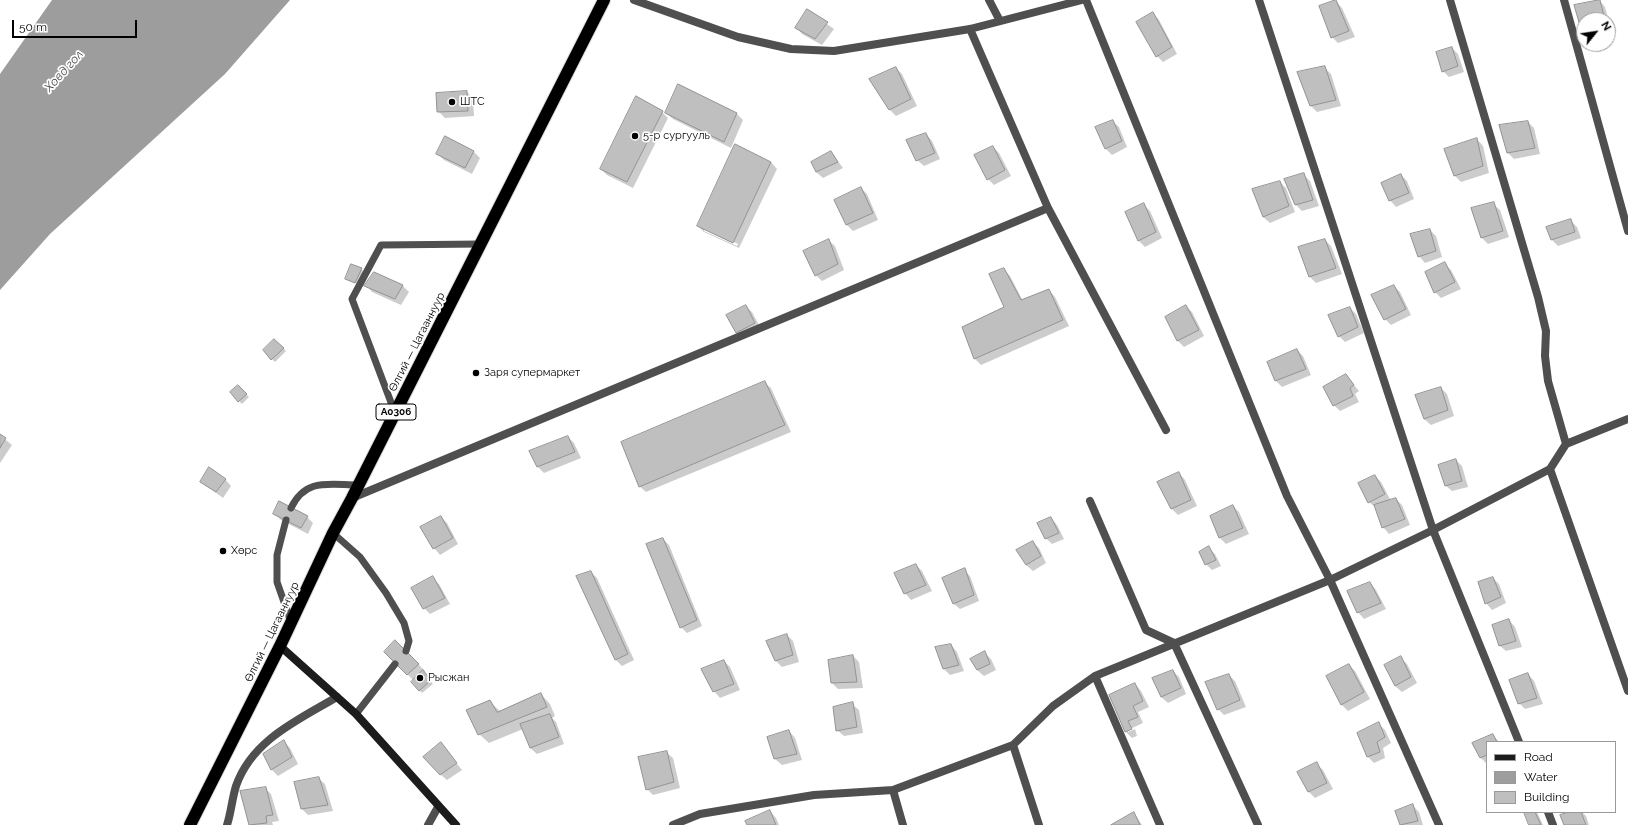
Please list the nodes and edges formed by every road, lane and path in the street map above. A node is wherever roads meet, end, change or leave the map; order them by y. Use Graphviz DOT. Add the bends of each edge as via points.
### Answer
graph roads {
  1 [pos="604,0"];
  2 [pos="634,0"];
  3 [pos="989,0"];
  4 [pos="1082,0"];
  5 [pos="1086,0"];
  6 [pos="1259,0"];
  7 [pos="1450,0"];
  8 [pos="1564,0"];
  9 [pos="1000,21"];
  10 [pos="970,29"];
  11 [pos="1048,208"];
  12 [pos="1628,231"];
  13 [pos="481,244"];
  14 [pos="396,413"];
  15 [pos="1628,419"];
  16 [pos="1166,430"];
  17 [pos="1566,444"];
  18 [pos="1550,469"];
  19 [pos="359,485"];
  20 [pos="352,498"];
  21 [pos="1090,501"];
  22 [pos="291,508"];
  23 [pos="286,520"];
  24 [pos="1433,530"];
  25 [pos="333,533"];
  26 [pos="1330,580"];
  27 [pos="291,622"];
  28 [pos="1174,643"];
  29 [pos="280,646"];
  30 [pos="406,651"];
  31 [pos="395,664"];
  32 [pos="1095,676"];
  33 [pos="1628,691"];
  34 [pos="337,697"];
  35 [pos="356,714"];
  36 [pos="1519,741"];
  37 [pos="1013,745"];
  38 [pos="893,790"];
  39 [pos="438,807"];
  40 [pos="1548,813"];
  41 [pos="190,825"];
  42 [pos="226,825"];
  43 [pos="428,825"];
  44 [pos="456,825"];
  45 [pos="673,825"];
  46 [pos="902,825"];
  47 [pos="1039,825"];
  48 [pos="1160,825"];
  49 [pos="1258,825"];
  50 [pos="1439,825"];
  51 [pos="1553,825"];
  1 -- 13 [label="highway, Өлгий — Цагааннуур / A0306"];
  2 -- 10 [label="street" via="738,37 791,49 834,51"];
  3 -- 9 [label="street"];
  4 -- 9 [label="street"];
  5 -- 26 [label="street" via="1287,496"];
  6 -- 24 [label="street"];
  7 -- 17 [label="street" via="1538,297 1546,331 1548,381"];
  8 -- 12 [label="street"];
  9 -- 10 [label="street"];
  10 -- 11 [label="street"];
  11 -- 16 [label="street"];
  11 -- 20 [label="street"];
  13 -- 14 [label="highway, Өлгий — Цагааннуур / A0306"];
  13 -- 14 [label="lane" via="381,245 352,299"];
  14 -- 19 [label="highway, Өлгий — Цагааннуур / A0306"];
  15 -- 17 [label="street"];
  17 -- 18 [label="street"];
  18 -- 24 [label="street"];
  18 -- 33 [label="street"];
  19 -- 20 [label="highway, Өлгий — Цагааннуур / A0306"];
  19 -- 22 [label="lane" via="317,485 306,488 296,496"];
  20 -- 25 [label="highway, Өлгий — Цагааннуур / A0306"];
  21 -- 28 [label="street" via="1146,630"];
  23 -- 27 [label="lane" via="277,555 277,582"];
  24 -- 26 [label="street"];
  24 -- 36 [label="street"];
  25 -- 27 [label="highway, Өлгий — Цагааннуур / A0306"];
  25 -- 30 [label="lane" via="360,557 386,593 404,623 409,641"];
  26 -- 28 [label="street"];
  26 -- 50 [label="street"];
  27 -- 29 [label="highway, Өлгий — Цагааннуур / A0306"];
  28 -- 32 [label="street"];
  28 -- 49 [label="street"];
  29 -- 34 [label="street"];
  29 -- 41 [label="highway, Өлгий — Цагааннуур / A0306"];
  31 -- 35 [label="lane"];
  32 -- 37 [label="street" via="1053,706"];
  32 -- 48 [label="street"];
  34 -- 35 [label="street"];
  34 -- 42 [label="street" via="283,728 260,747 236,786"];
  35 -- 39 [label="street"];
  37 -- 38 [label="street"];
  37 -- 47 [label="street"];
  38 -- 45 [label="street" via="814,795 700,814"];
  38 -- 46 [label="street"];
  39 -- 43 [label="street"];
  39 -- 44 [label="street"];
  40 -- 51 [label="street"];
}
